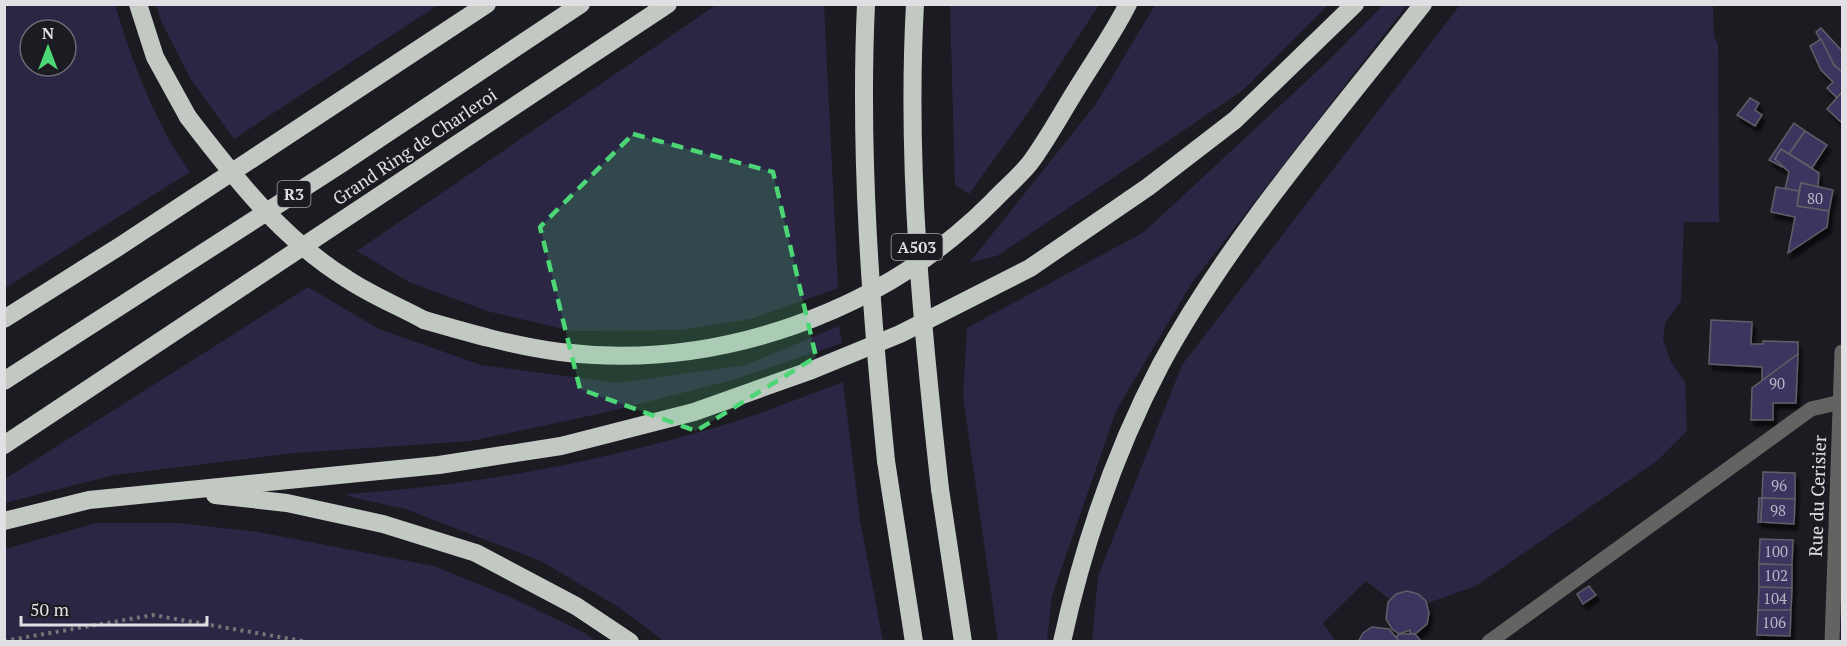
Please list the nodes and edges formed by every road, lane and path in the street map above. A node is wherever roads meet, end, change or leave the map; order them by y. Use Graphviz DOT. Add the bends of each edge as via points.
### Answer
graph roads {
  1 [pos="138,4"];
  2 [pos="487,4"];
  3 [pos="581,4"];
  4 [pos="668,4"];
  5 [pos="866,4"];
  6 [pos="915,4"];
  7 [pos="1128,4"];
  8 [pos="1355,4"];
  9 [pos="1423,4"];
  10 [pos="4,319"];
  11 [pos="1842,352"];
  12 [pos="4,381"];
  13 [pos="1841,402"];
  14 [pos="4,445"];
  15 [pos="171,490"];
  16 [pos="4,521"];
  17 [pos="4,641"];
  18 [pos="308,642"];
  19 [pos="630,642"];
  20 [pos="914,642"];
  21 [pos="963,642"];
  22 [pos="1062,642"];
  23 [pos="1489,642"];
  24 [pos="1833,642"];
  1 -- 7 [label="highway, bridge" via="154,57 188,117 239,184 285,231 346,279 424,320 492,340 561,352 638,355 708,349 783,331 898,278 962,232 1030,164"];
  2 -- 10 [label="highway"];
  3 -- 12 [label="highway, Grand Ring de Charleroi / R3"];
  4 -- 14 [label="highway, Grand Ring de Charleroi"];
  5 -- 20 [label="highway, A503, bridge" via="863,75 870,298 886,461"];
  6 -- 21 [label="highway, A503, bridge" via="911,76 919,298 940,489"];
  8 -- 15 [label="highway" via="1235,120 1148,187 1030,268 900,334 694,412 561,446 439,465"];
  9 -- 22 [label="highway" via="1218,273 1161,364 1093,525"];
  11 -- 13 [label="street, Rue du Cerisier"];
  13 -- 23 [label="street" via="1811,409"];
  13 -- 24 [label="street, Rue du Cerisier"];
  15 -- 16 [label="highway" via="89,500"];
  15 -- 19 [label="highway" via="287,503 383,524 476,554 576,606"];
  17 -- 18 [label="path" via="153,615"];
}
